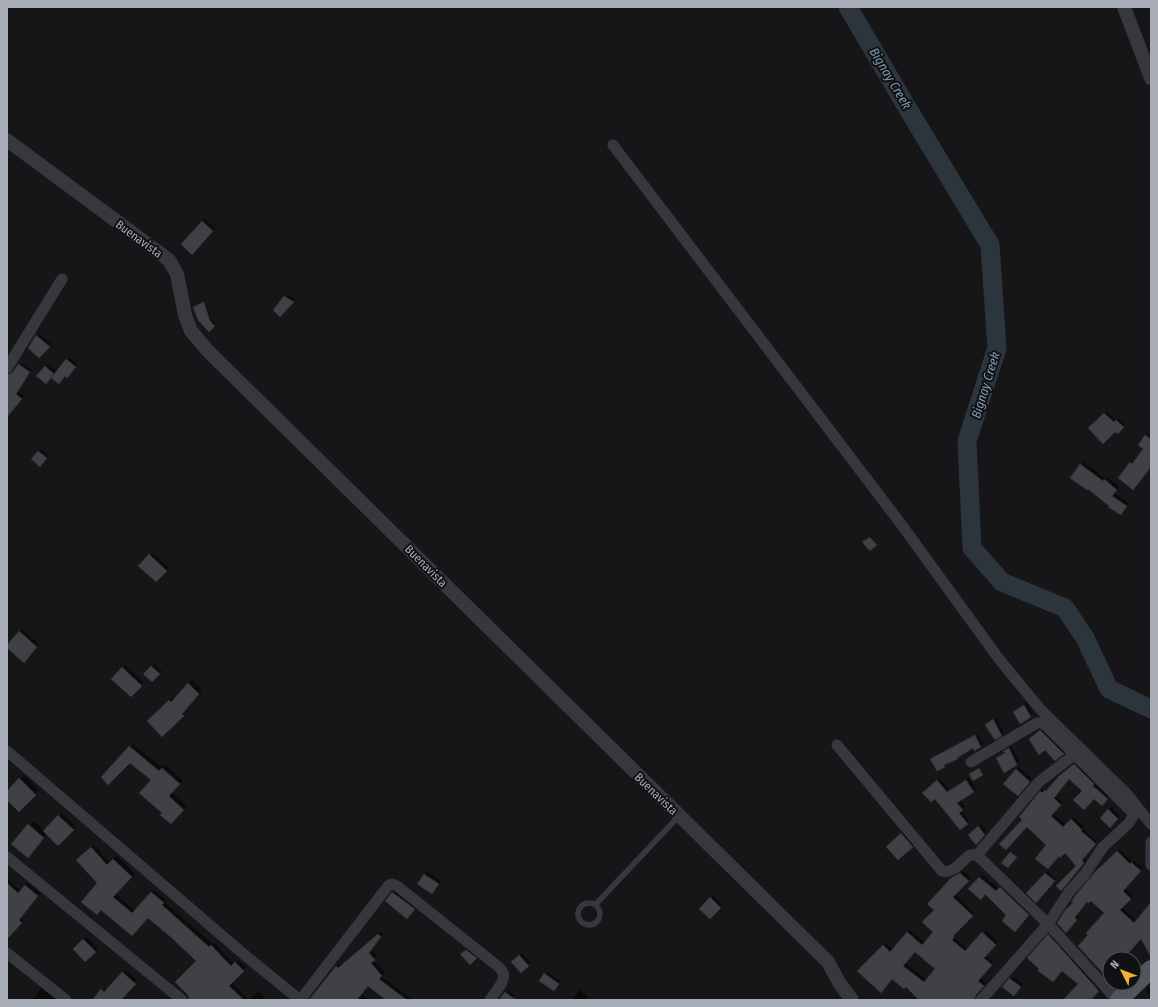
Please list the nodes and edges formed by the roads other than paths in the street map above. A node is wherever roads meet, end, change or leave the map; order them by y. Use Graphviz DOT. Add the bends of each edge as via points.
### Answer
graph roads {
  1 [pos="1124,7"];
  2 [pos="1151,78"];
  3 [pos="7,140"];
  4 [pos="613,145"];
  5 [pos="62,279"];
  6 [pos="7,368"];
  7 [pos="837,745"];
  8 [pos="7,751"];
  9 [pos="1075,754"];
  10 [pos="971,762"];
  11 [pos="679,816"];
  12 [pos="1151,824"];
  13 [pos="1151,842"];
  14 [pos="977,855"];
  15 [pos="7,857"];
  16 [pos="1151,865"];
  17 [pos="595,905"];
  18 [pos="1048,924"];
  19 [pos="7,953"];
  20 [pos="1151,969"];
  21 [pos="179,999"];
  22 [pos="66,1000"];
  23 [pos="300,1000"];
  24 [pos="490,1000"];
  25 [pos="852,1000"];
  26 [pos="981,1000"];
  27 [pos="1118,1000"];
  1 -- 2 [label="street"];
  3 -- 11 [label="street, Buenavista" via="169,260 177,274 185,315 191,331 208,352"];
  4 -- 12 [label="street" via="901,524 999,659 1042,710 1126,793"];
  5 -- 6 [label="street"];
  7 -- 14 [label="street" via="942,871 952,870 970,854"];
  8 -- 23 [label="street"];
  9 -- 10 [label="street" via="1041,722"];
  9 -- 14 [label="street" via="1039,782"];
  9 -- 18 [label="street" via="1132,812 1133,816 1103,847"];
  11 -- 17 [label="lane"];
  11 -- 25 [label="street, Buenavista" via="828,962"];
  13 -- 16 [label="street"];
  14 -- 18 [label="street"];
  15 -- 21 [label="street"];
  18 -- 26 [label="street"];
  18 -- 27 [label="street"];
  19 -- 22 [label="street"];
  20 -- 27 [label="main road"];
  23 -- 24 [label="street" via="392,884 500,968 504,975 502,983"];
}
